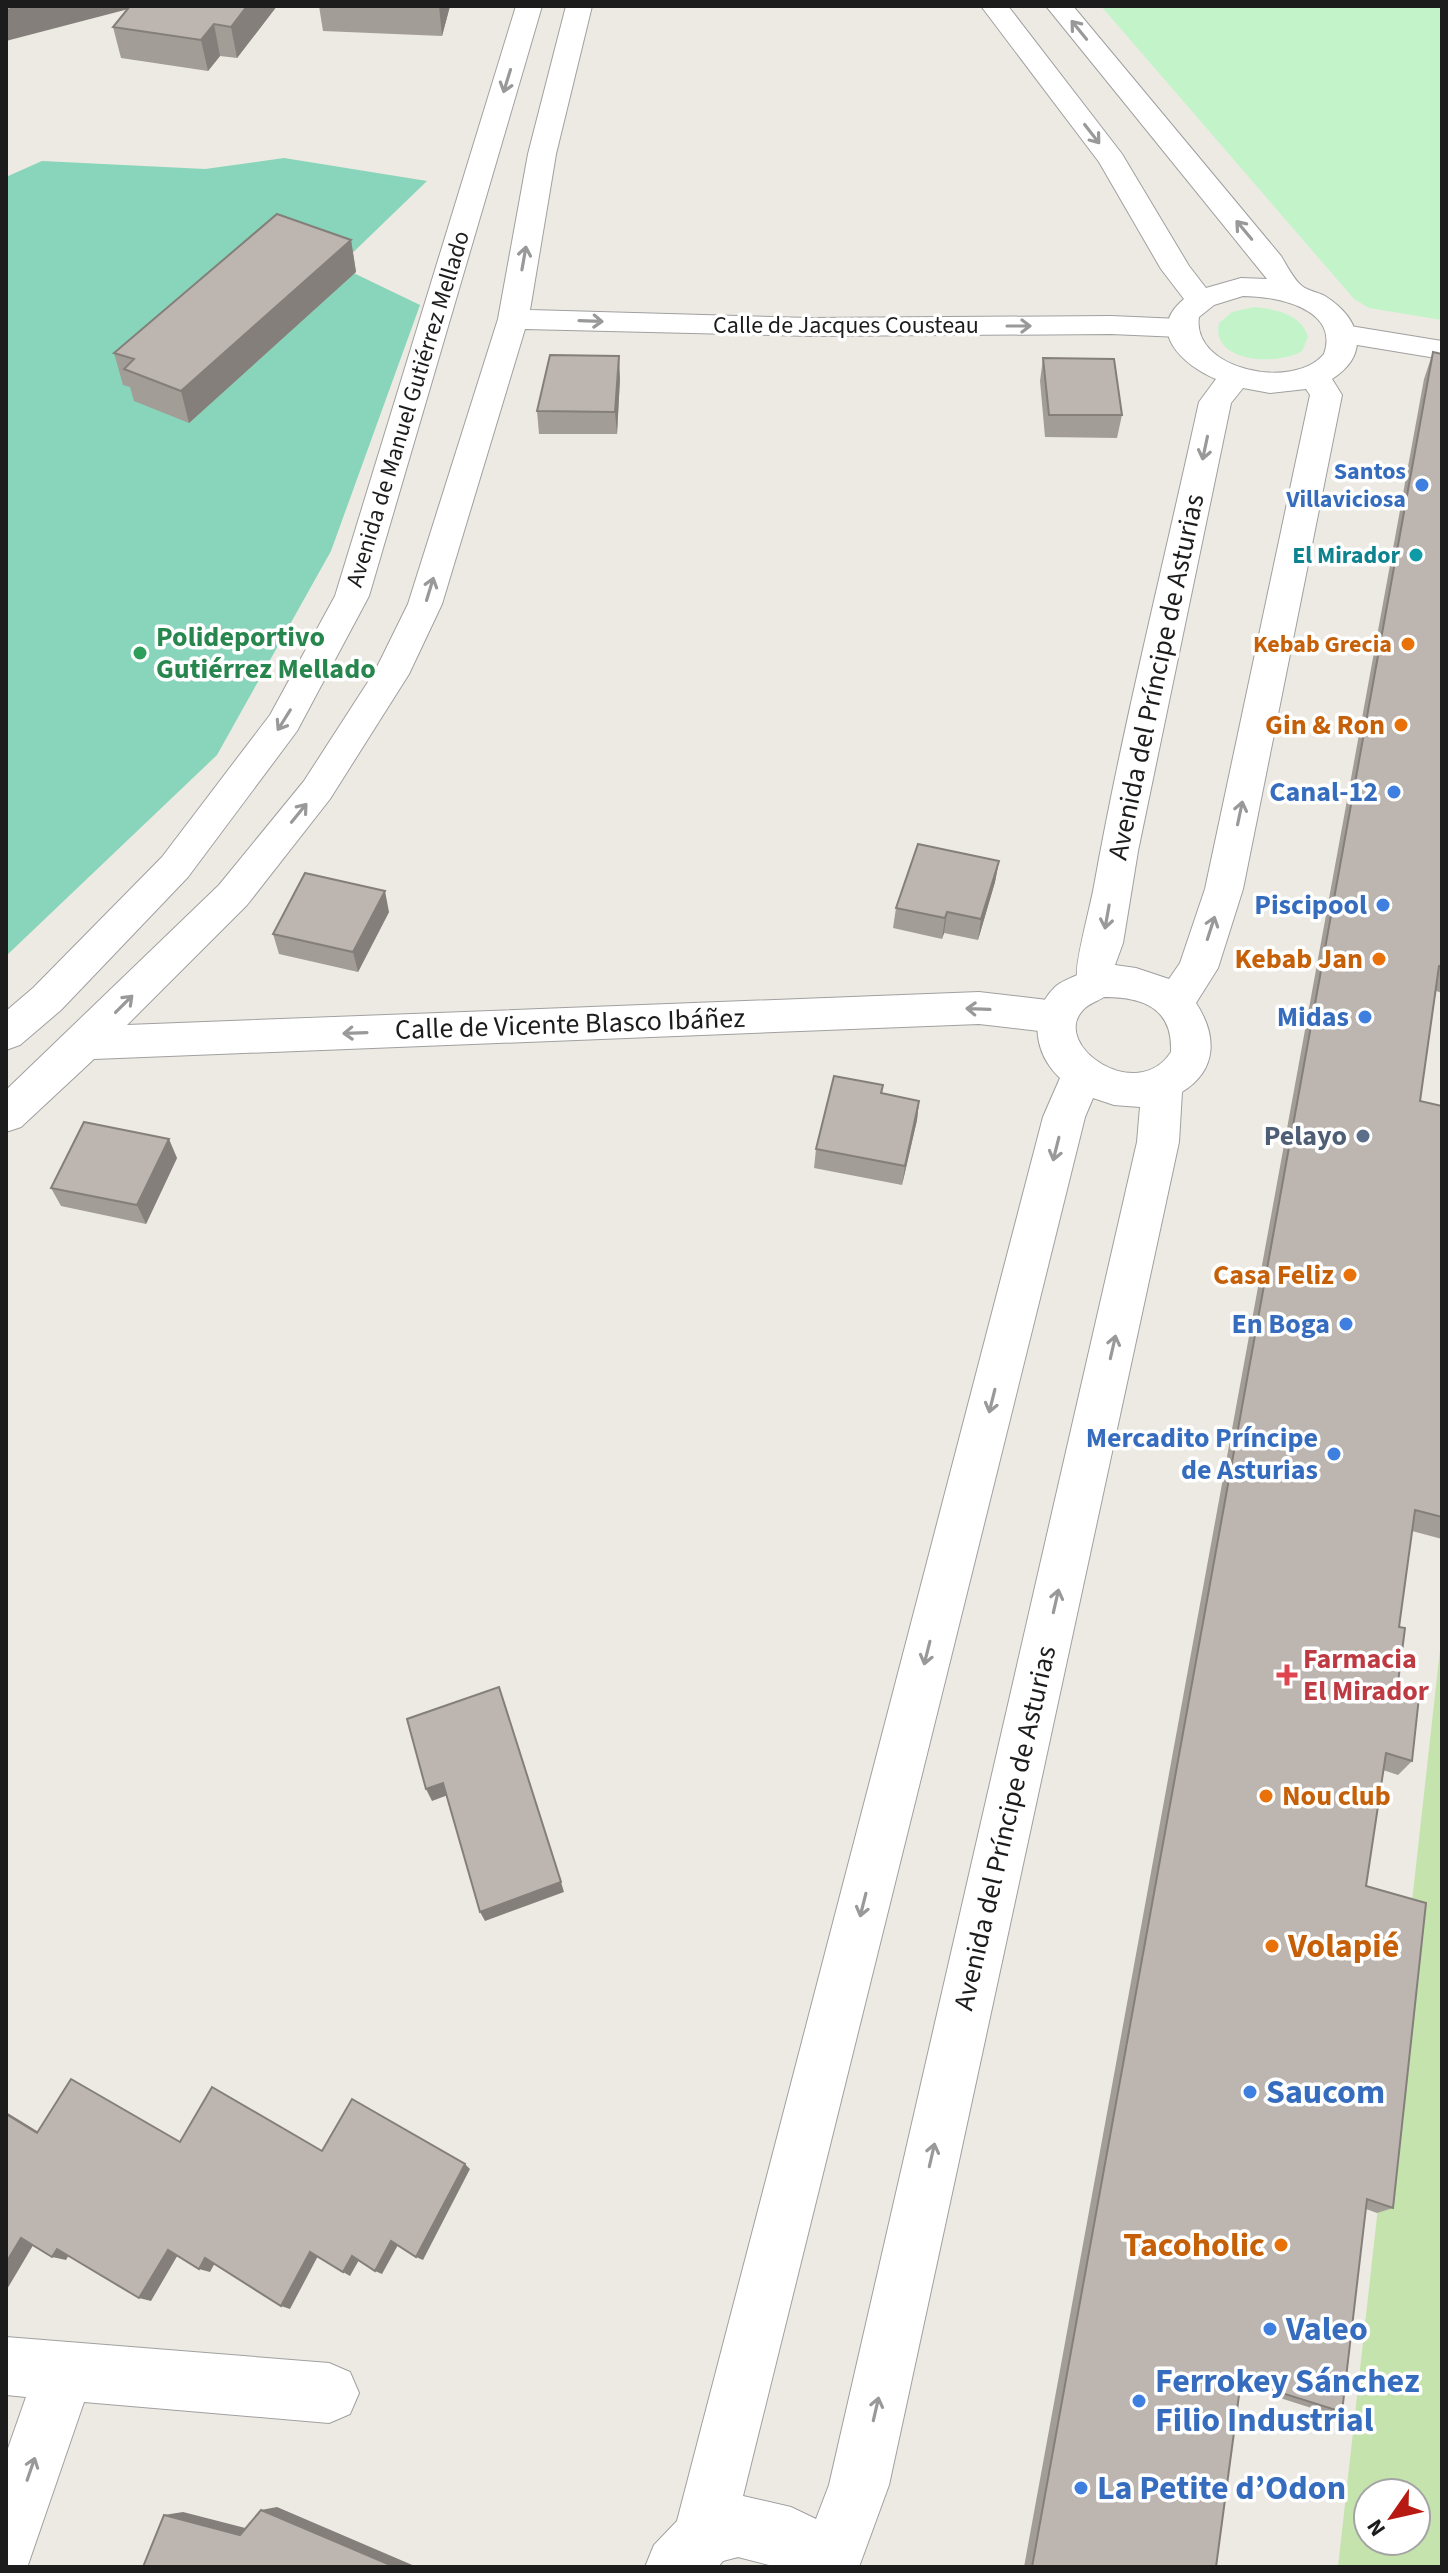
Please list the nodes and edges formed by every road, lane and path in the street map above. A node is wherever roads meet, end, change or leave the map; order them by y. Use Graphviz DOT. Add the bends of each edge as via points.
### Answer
graph roads {
  1 [pos="529,6"];
  2 [pos="579,6"];
  3 [pos="994,6"];
  4 [pos="1059,6"];
  5 [pos="1291,293"];
  6 [pos="1199,299"];
  7 [pos="513,319"];
  8 [pos="1180,328"];
  9 [pos="1344,334"];
  10 [pos="1442,350"];
  11 [pos="1315,377"];
  12 [pos="1234,378"];
  13 [pos="1099,982"];
  14 [pos="1175,1002"];
  15 [pos="1056,1017"];
  16 [pos="6,1034"];
  17 [pos="84,1043"];
  18 [pos="1082,1075"];
  19 [pos="1162,1085"];
  20 [pos="6,1115"];
  21 [pos="6,2366"];
  22 [pos="65,2369"];
  23 [pos="329,2393"];
  24 [pos="6,2543"];
  25 [pos="690,2552"];
  26 [pos="821,2567"];
  27 [pos="828,2567"];
  1 -- 16 [label="street, Avenida de Manuel Gutiérrez Mellado, one-way" via="352,596 284,722 175,867"];
  7 -- 2 [label="street, one-way" via="542,154"];
  3 -- 6 [label="street, one-way" via="1112,160"];
  5 -- 4 [label="street, one-way"];
  5 -- 6 [label="street" via="1241,287"];
  5 -- 9 [label="street" via="1326,310"];
  6 -- 8 [label="street"];
  7 -- 8 [label="street, Calle de Jacques Cousteau, one-way"];
  17 -- 7 [label="street, one-way" via="233,895 317,790 391,674 425,604"];
  8 -- 12 [label="street" via="1195,357"];
  9 -- 10 [label="street"];
  9 -- 11 [label="street" via="1343,351 1333,366"];
  11 -- 12 [label="street" via="1276,383"];
  14 -- 11 [label="street, one-way" via="1198,968 1224,889 1326,395"];
  12 -- 13 [label="street, Avenida del Príncipe de Asturias, one-way" via="1215,402 1095,965"];
  13 -- 14 [label="street" via="1138,983"];
  13 -- 15 [label="street" via="1074,993"];
  14 -- 19 [label="street" via="1192,1027 1192,1054 1182,1072"];
  15 -- 17 [label="street, Calle de Vicente Blasco Ibáñez, one-way" via="979,1008"];
  15 -- 18 [label="street" via="1060,1050"];
  17 -- 20 [label="street"];
  18 -- 19 [label="street" via="1108,1087 1136,1090"];
  18 -- 25 [label="street, one-way" via="1064,1117 724,2448"];
  27 -- 19 [label="street, Avenida del Príncipe de Asturias, one-way" via="859,2485 1158,1142"];
  21 -- 22 [label="street"];
  22 -- 23 [label="street"];
  24 -- 22 [label="street, one-way"];
  25 -- 26 [label="street" via="738,2526 791,2538"];
}
